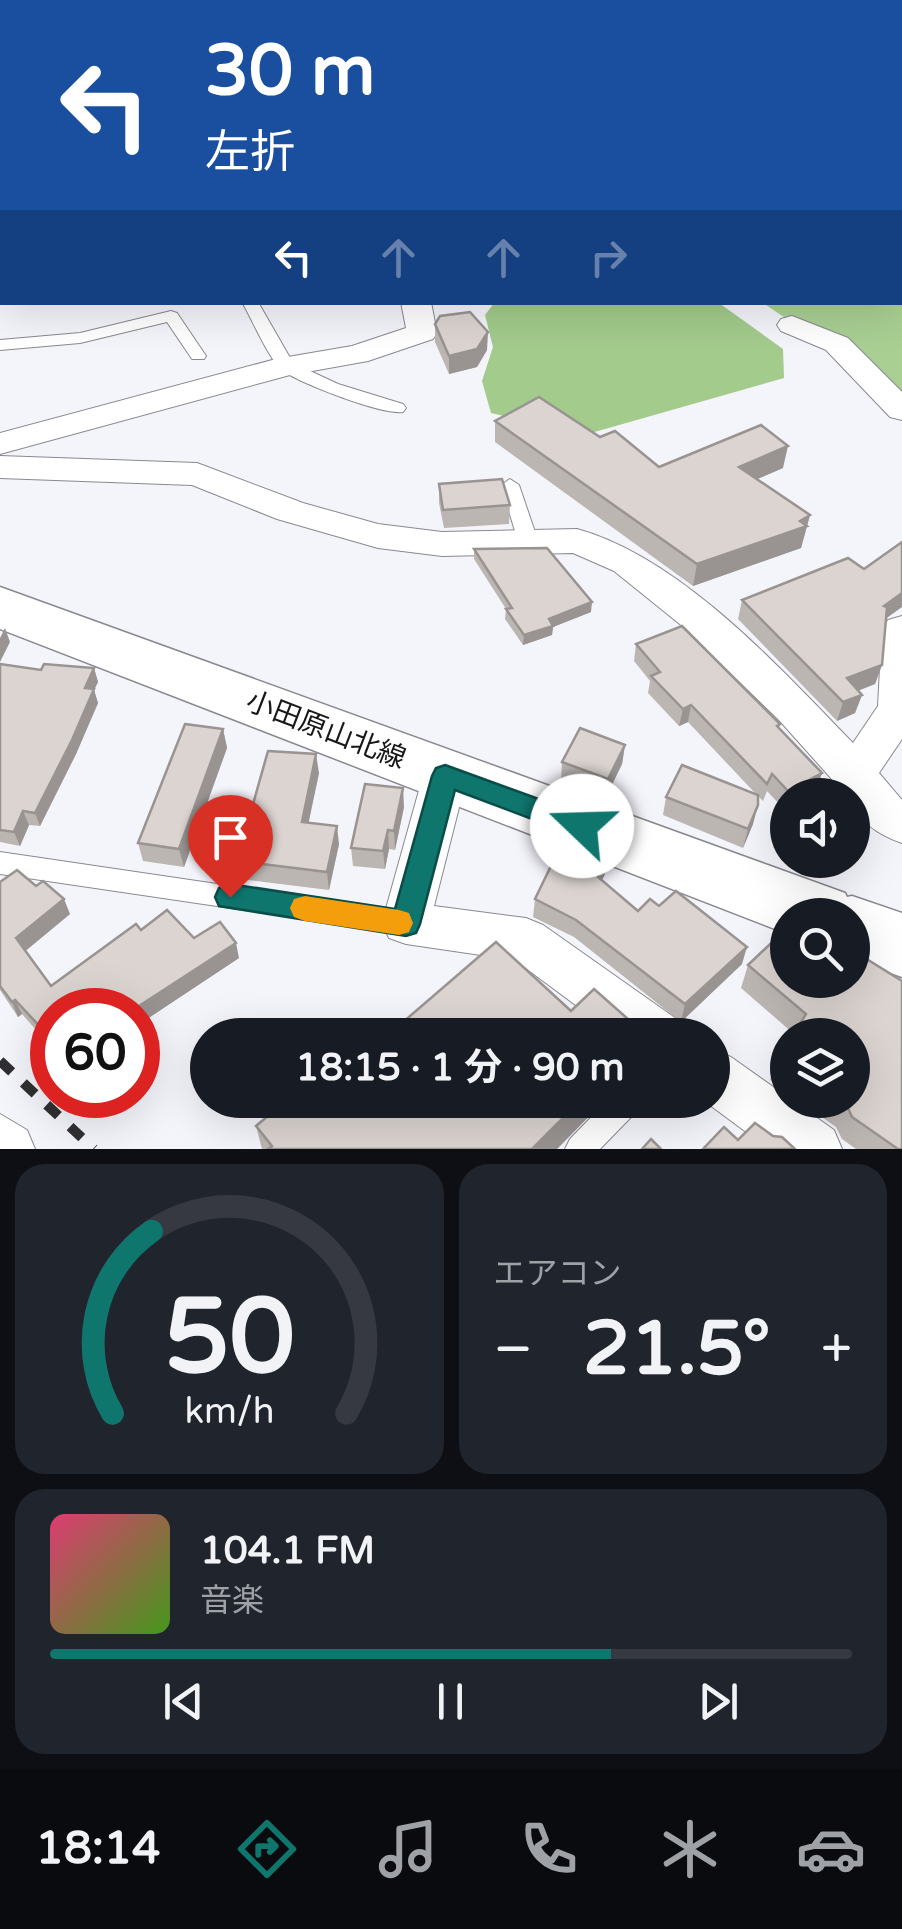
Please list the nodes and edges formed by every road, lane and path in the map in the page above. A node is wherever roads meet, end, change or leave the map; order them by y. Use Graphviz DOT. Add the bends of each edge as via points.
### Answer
graph roads {
  1 [pos="252,305"];
  2 [pos="417,305"];
  3 [pos="792,325"];
  4 [pos="0,345"];
  5 [pos="198,356"];
  6 [pos="287,366"];
  7 [pos="397,408"];
  8 [pos="902,410"];
  9 [pos="0,444"];
  10 [pos="0,467"];
  11 [pos="510,485"];
  12 [pos="528,541"];
  13 [pos="0,607"];
  14 [pos="902,630"];
  15 [pos="854,772"];
  16 [pos="445,776"];
  17 [pos="902,824"];
  18 [pos="0,863"];
  19 [pos="774,898"];
  20 [pos="406,924"];
  21 [pos="870,933"];
  22 [pos="902,945"];
  23 [pos="634,1018"];
  24 [pos="730,1088"];
  25 [pos="610,1118"];
  26 [pos="0,1141"];
  27 [pos="8,1149"];
  28 [pos="580,1149"];
  29 [pos="815,1149"];
  1 -- 6 [label="lane"];
  2 -- 6 [label="street" via="422,333 358,354"];
  3 -- 8 [label="street" via="837,344"];
  4 -- 5 [label="lane" via="80,338 171,316"];
  6 -- 7 [label="lane"];
  6 -- 9 [label="street"];
  10 -- 12 [label="street" via="197,474 378,536 442,544"];
  11 -- 12 [label="lane"];
  12 -- 15 [label="street" via="576,542 627,562 694,615"];
  13 -- 16 [label="main road, 小田原山北線"];
  14 -- 15 [label="street" via="899,708"];
  15 -- 17 [label="street" via="881,809"];
  16 -- 19 [label="main road, 小田原山北線"];
  16 -- 20 [label="street"];
  18 -- 20 [label="lane"];
  20 -- 23 [label="street" via="526,940"];
  21 -- 22 [label="main road"];
  24 -- 29 [label="street"];
  25 -- 28 [label="lane"];
  26 -- 27 [label="street"];
}
